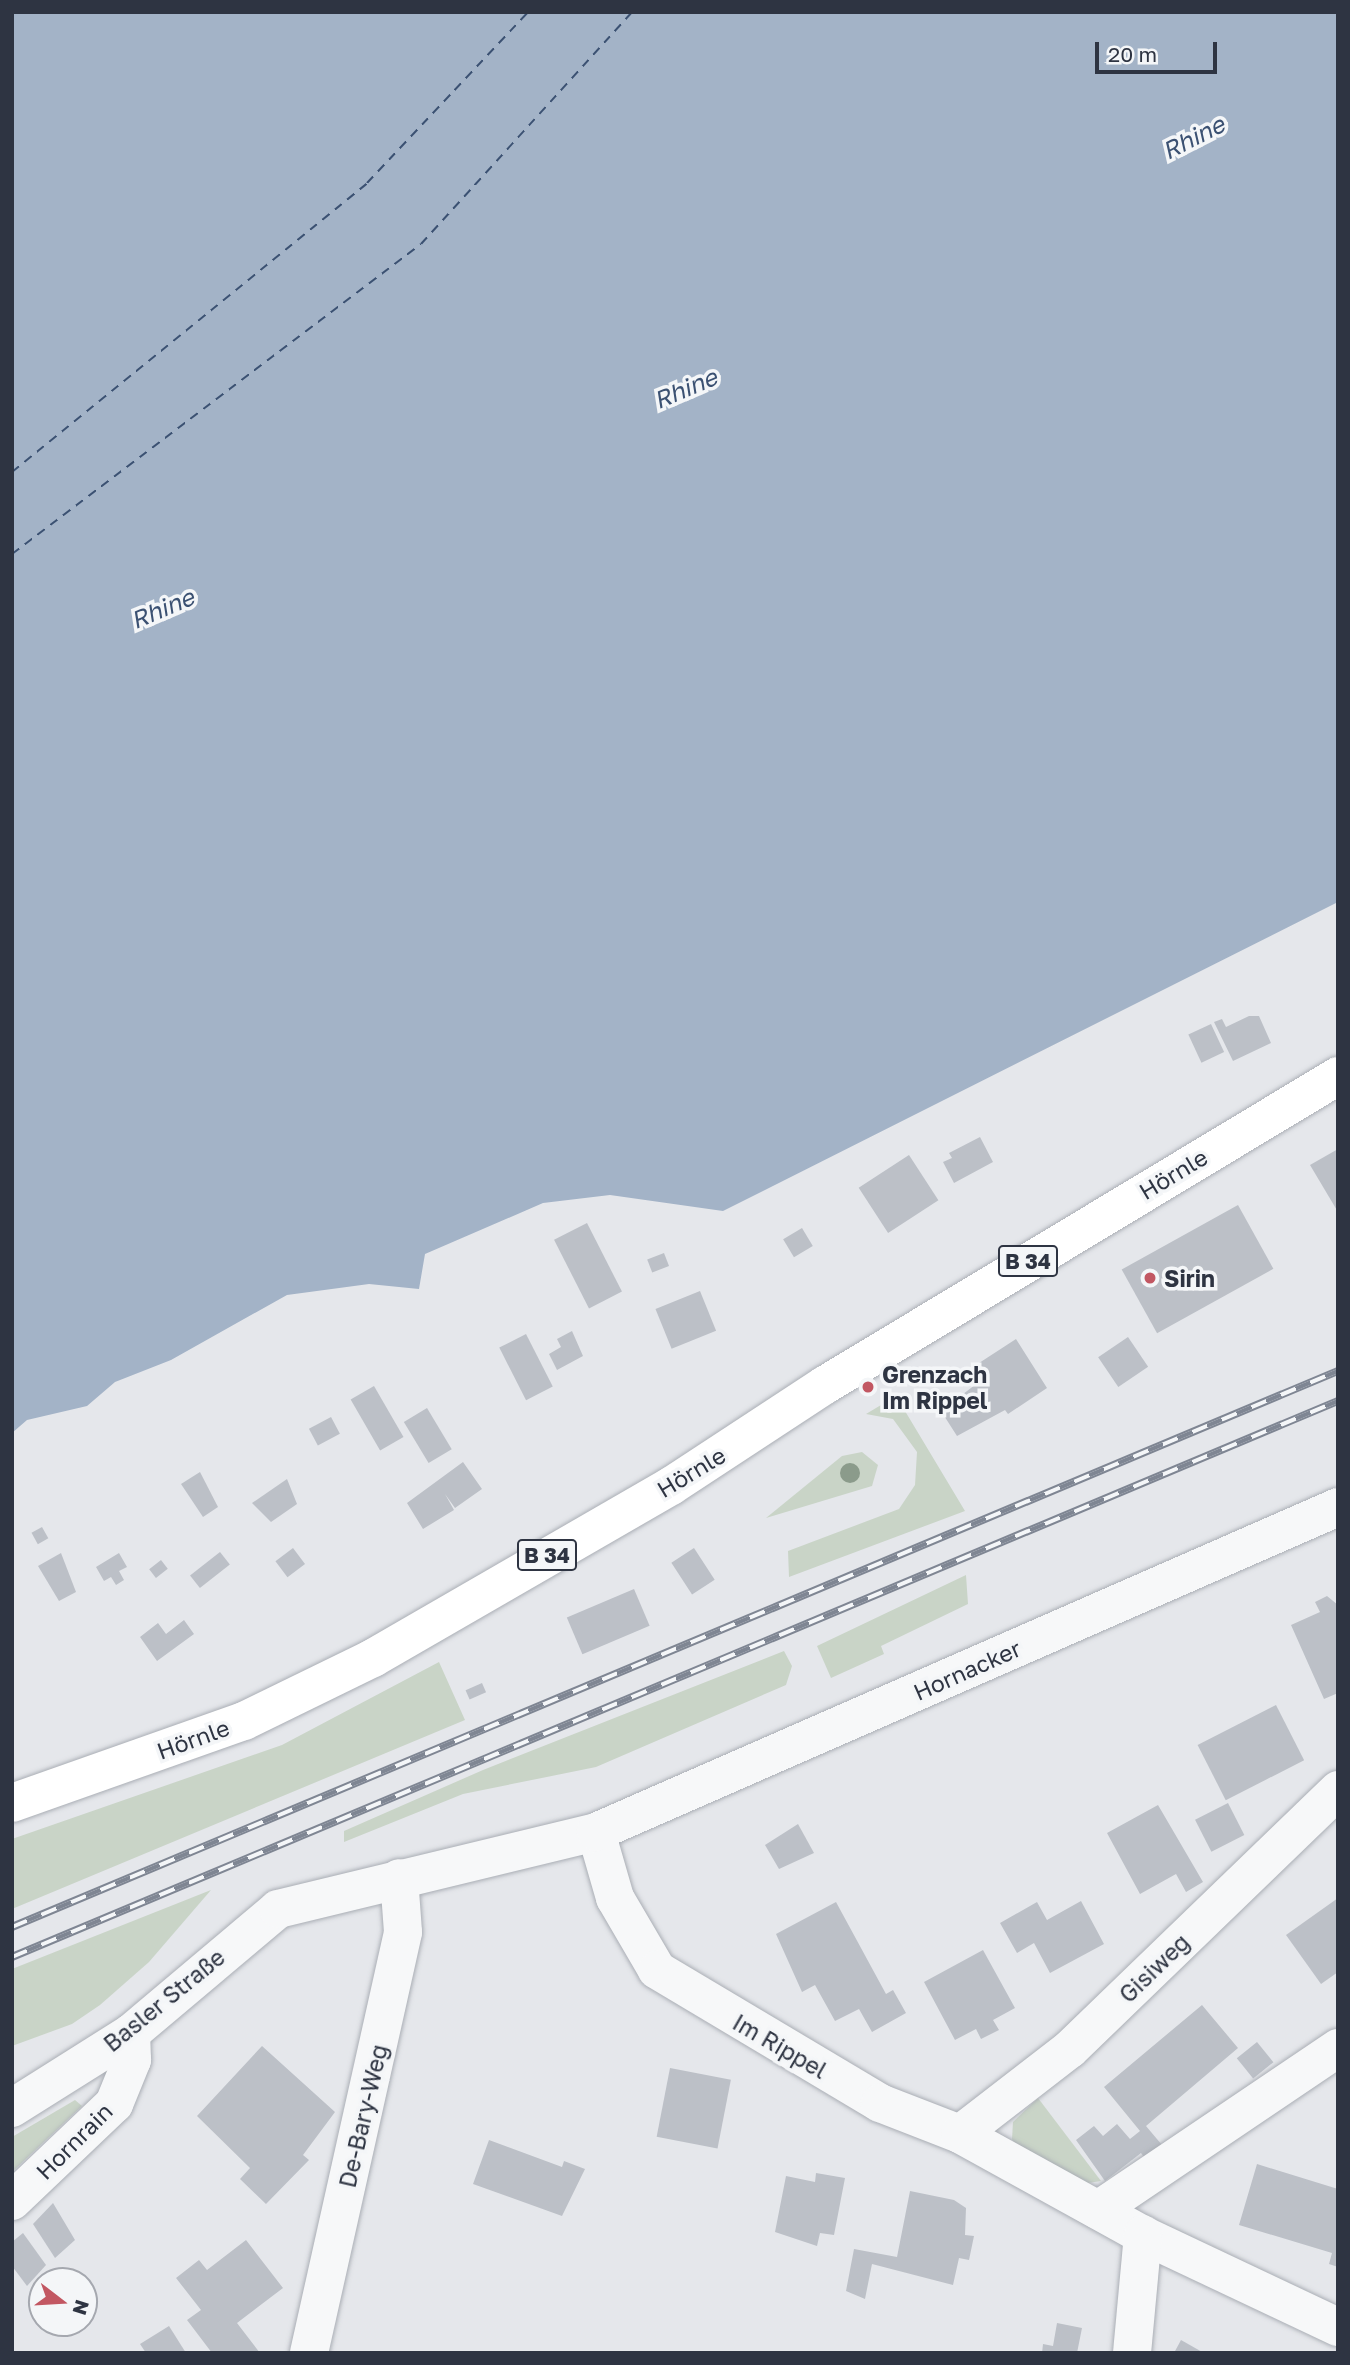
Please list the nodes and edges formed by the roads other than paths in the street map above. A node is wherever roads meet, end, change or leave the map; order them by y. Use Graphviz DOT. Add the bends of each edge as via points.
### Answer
graph roads {
  1 [pos="1338,1076"];
  2 [pos="1338,1507"];
  3 [pos="1338,1790"];
  4 [pos="12,1803"];
  5 [pos="596,1832"];
  6 [pos="399,1878"];
  7 [pos="131,2033"];
  8 [pos="1338,2048"];
  9 [pos="12,2108"];
  10 [pos="960,2134"];
  11 [pos="12,2201"];
  12 [pos="1098,2210"];
  13 [pos="1143,2235"];
  14 [pos="1338,2327"];
  15 [pos="309,2353"];
  16 [pos="1132,2353"];
  1 -- 4 [label="main road, Hörnle / B 34" via="837,1378 671,1486 373,1658 244,1721"];
  2 -- 5 [label="street, Hornacker"];
  3 -- 10 [label="street, Gisiweg" via="1070,2049"];
  5 -- 6 [label="street"];
  5 -- 10 [label="street, Im Rippel" via="615,1898 657,1970 880,2103"];
  6 -- 7 [label="street, Basler Straße" via="278,1909"];
  6 -- 15 [label="street, De-Bary-Weg" via="403,1932"];
  7 -- 9 [label="street, Basler Straße"];
  7 -- 11 [label="street, Hornrain" via="132,2060 114,2104"];
  8 -- 12 [label="street"];
  10 -- 12 [label="street, Im Rippel"];
  12 -- 13 [label="street, Im Rippel"];
  13 -- 14 [label="street, Im Rippel"];
  13 -- 16 [label="street"];
}
